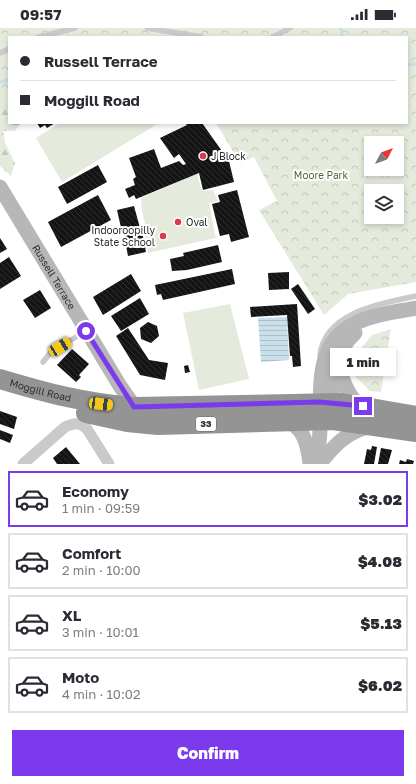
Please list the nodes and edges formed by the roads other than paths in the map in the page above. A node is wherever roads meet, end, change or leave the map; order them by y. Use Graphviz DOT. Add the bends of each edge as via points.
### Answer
graph roads {
  1 [pos="75,28"];
  2 [pos="147,28"];
  3 [pos="290,28"];
  4 [pos="43,36"];
  5 [pos="195,36"];
  6 [pos="274,36"];
  7 [pos="0,187"];
  8 [pos="416,296"];
  9 [pos="416,308"];
  10 [pos="381,315"];
  11 [pos="86,331"];
  12 [pos="342,347"];
  13 [pos="43,362"];
  14 [pos="322,370"];
  15 [pos="0,379"];
  16 [pos="0,392"];
  17 [pos="363,406"];
  18 [pos="134,407"];
  19 [pos="325,411"];
  20 [pos="416,416"];
  21 [pos="282,420"];
  22 [pos="149,425"];
  23 [pos="378,425"];
  24 [pos="416,432"];
  25 [pos="23,464"];
  26 [pos="109,464"];
  27 [pos="316,464"];
  1 -- 4 [label="lane"];
  2 -- 5 [label="lane"];
  3 -- 6 [label="lane"];
  7 -- 11 [label="street, Russell Terrace"];
  8 -- 14 [label="lane" via="362,309 343,320 322,345"];
  9 -- 10 [label="street"];
  10 -- 12 [label="street" via="357,331"];
  10 -- 14 [label="street" via="357,323 341,333 329,350"];
  11 -- 13 [label="lane" via="51,352"];
  11 -- 18 [label="street, Russell Terrace"];
  12 -- 17 [label="street" via="340,363 343,378 352,397"];
  12 -- 19 [label="street"];
  14 -- 19 [label="street"];
  15 -- 18 [label="highway, Moggill Road / 33" via="81,401"];
  16 -- 22 [label="highway, Moggill Road / 33" via="110,419"];
  17 -- 19 [label="highway, Moggill Road / 33"];
  17 -- 20 [label="highway, Moggill Road / 33"];
  18 -- 19 [label="highway, Moggill Road / 33"];
  18 -- 22 [label="street, Russell Terrace"];
  19 -- 21 [label="highway, Moggill Road / 33"];
  19 -- 23 [label="highway, Moggill Road / 33"];
  19 -- 27 [label="street" via="328,445"];
  21 -- 22 [label="highway, Moggill Road / 33"];
  21 -- 27 [label="street" via="299,429"];
  23 -- 24 [label="highway, Moggill Road / 33"];
  23 -- 27 [label="street" via="360,429 346,436"];
  25 -- 26 [label="street" via="65,427 73,424 82,424 87,429"];
}
